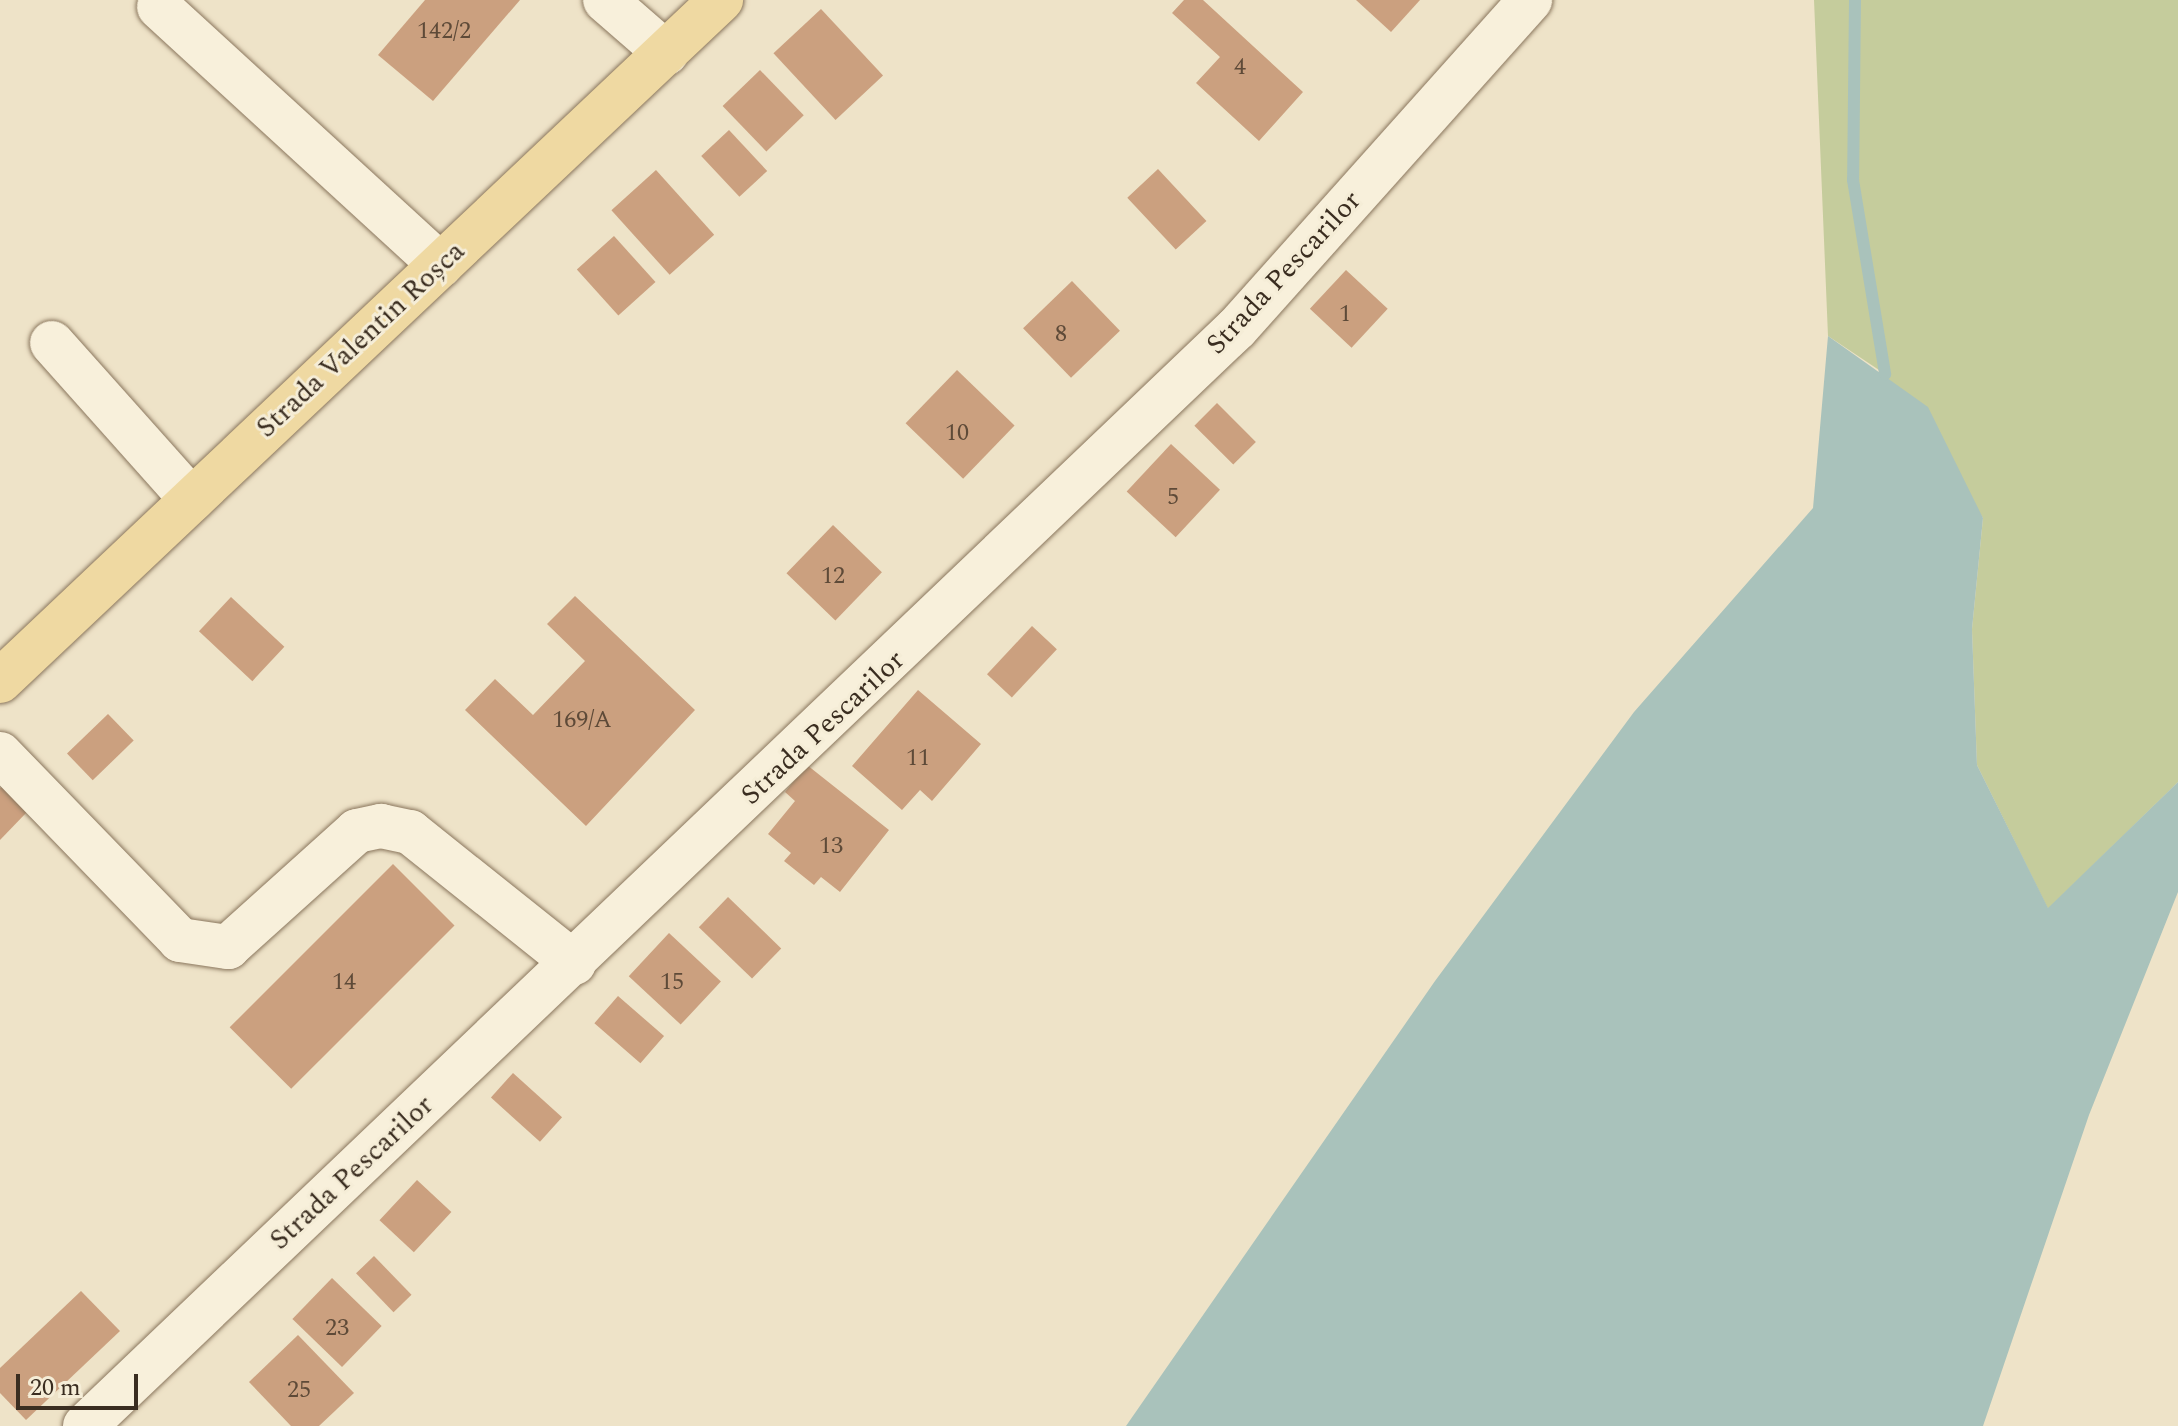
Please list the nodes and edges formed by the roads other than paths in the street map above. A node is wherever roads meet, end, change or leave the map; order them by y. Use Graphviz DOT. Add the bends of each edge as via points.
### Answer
graph roads {
  1 [pos="605,0"];
  2 [pos="721,0"];
  3 [pos="1530,0"];
  4 [pos="159,7"];
  5 [pos="666,53"];
  6 [pos="441,265"];
  7 [pos="52,343"];
  8 [pos="192,500"];
  9 [pos="0,681"];
  10 [pos="0,754"];
  11 [pos="574,963"];
  12 [pos="85,1426"];
  1 -- 5 [label="street"];
  2 -- 5 [label="main road, Strada Valentin Roșca"];
  3 -- 11 [label="street, Strada Pescarilor" via="1237,328"];
  4 -- 6 [label="street"];
  5 -- 6 [label="main road, Strada Valentin Roșca"];
  6 -- 8 [label="main road, Strada Valentin Roșca"];
  7 -- 8 [label="street"];
  8 -- 9 [label="main road, Strada Valentin Roșca"];
  10 -- 11 [label="street" via="180,940 228,947 357,831 381,826 410,832"];
  11 -- 12 [label="street, Strada Pescarilor"];
}
